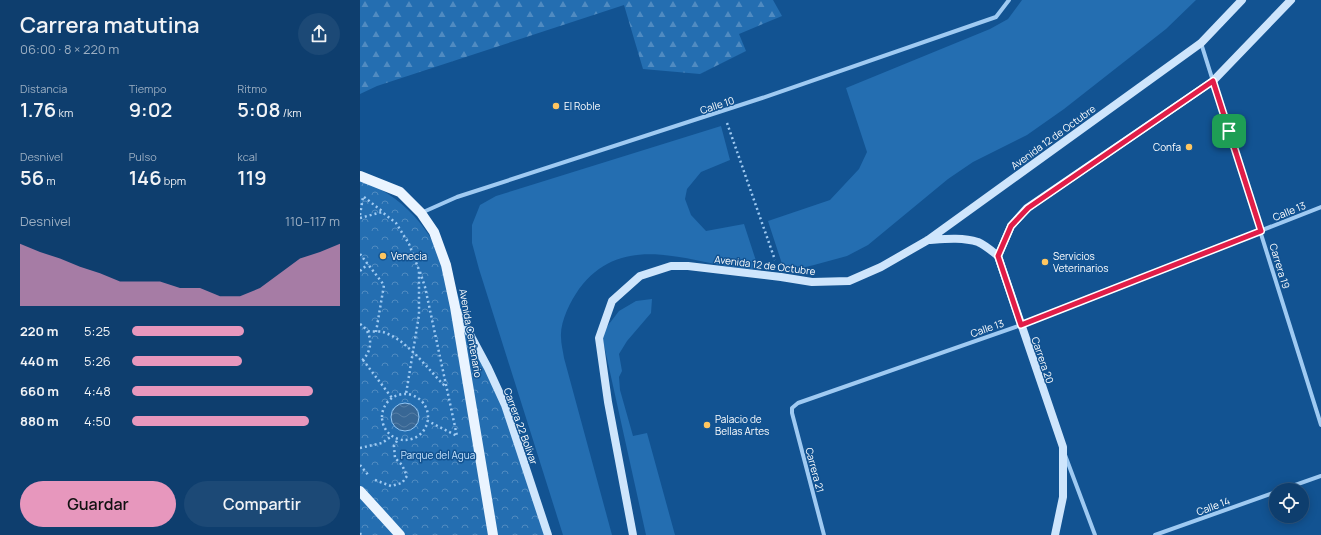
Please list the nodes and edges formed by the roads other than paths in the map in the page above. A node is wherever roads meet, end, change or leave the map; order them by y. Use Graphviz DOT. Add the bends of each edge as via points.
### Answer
graph roads {
  1 [pos="1009,0"];
  2 [pos="1242,0"];
  3 [pos="1291,0"];
  4 [pos="1201,43"];
  5 [pos="1213,81"];
  6 [pos="360,176"];
  7 [pos="1321,207"];
  8 [pos="421,213"];
  9 [pos="1261,231"];
  10 [pos="928,240"];
  11 [pos="998,256"];
  12 [pos="455,306"];
  13 [pos="1021,325"];
  14 [pos="792,408"];
  15 [pos="1321,425"];
  16 [pos="1063,447"];
  17 [pos="1321,476"];
  18 [pos="1301,483"];
  19 [pos="360,491"];
  20 [pos="1269,494"];
  21 [pos="400,535"];
  22 [pos="493,535"];
  23 [pos="548,535"];
  24 [pos="632,535"];
  25 [pos="824,535"];
  26 [pos="1055,535"];
  27 [pos="1094,535"];
  28 [pos="1155,535"];
  1 -- 8 [label="street, Calle 10" via="996,17 723,111 457,197"];
  2 -- 4 [label="main road, Avenida 12 de Octubre"];
  3 -- 5 [label="main road"];
  4 -- 5 [label="street, Carrera 19"];
  4 -- 10 [label="main road, Avenida 12 de Octubre"];
  5 -- 9 [label="street, Carrera 19"];
  5 -- 11 [label="main road" via="1028,208 1011,226"];
  6 -- 8 [label="main road, Avenida Centenario" via="400,192"];
  7 -- 9 [label="street, Calle 13"];
  8 -- 12 [label="main road, Avenida Centenario" via="434,232 446,265"];
  9 -- 13 [label="street, Calle 13"];
  9 -- 15 [label="street, Carrera 19"];
  10 -- 11 [label="main road" via="958,239 978,242"];
  10 -- 24 [label="main road, Avenida 12 de Octubre" via="881,267 849,281 812,282 672,266 640,276 612,301 599,338"];
  11 -- 13 [label="main road, Carrera 20"];
  12 -- 22 [label="main road, Avenida Centenario"];
  12 -- 23 [label="main road, Carrera 22 Bolívar" via="505,406"];
  13 -- 14 [label="street, Calle 13" via="798,403"];
  13 -- 16 [label="main road, Carrera 20"];
  14 -- 25 [label="street, Carrera 21"];
  16 -- 26 [label="main road, Carrera 20" via="1063,497"];
  16 -- 27 [label="street, Carrera 20"];
  17 -- 18 [label="street"];
  19 -- 21 [label="main road"];
  20 -- 28 [label="street, Calle 14"];
}
